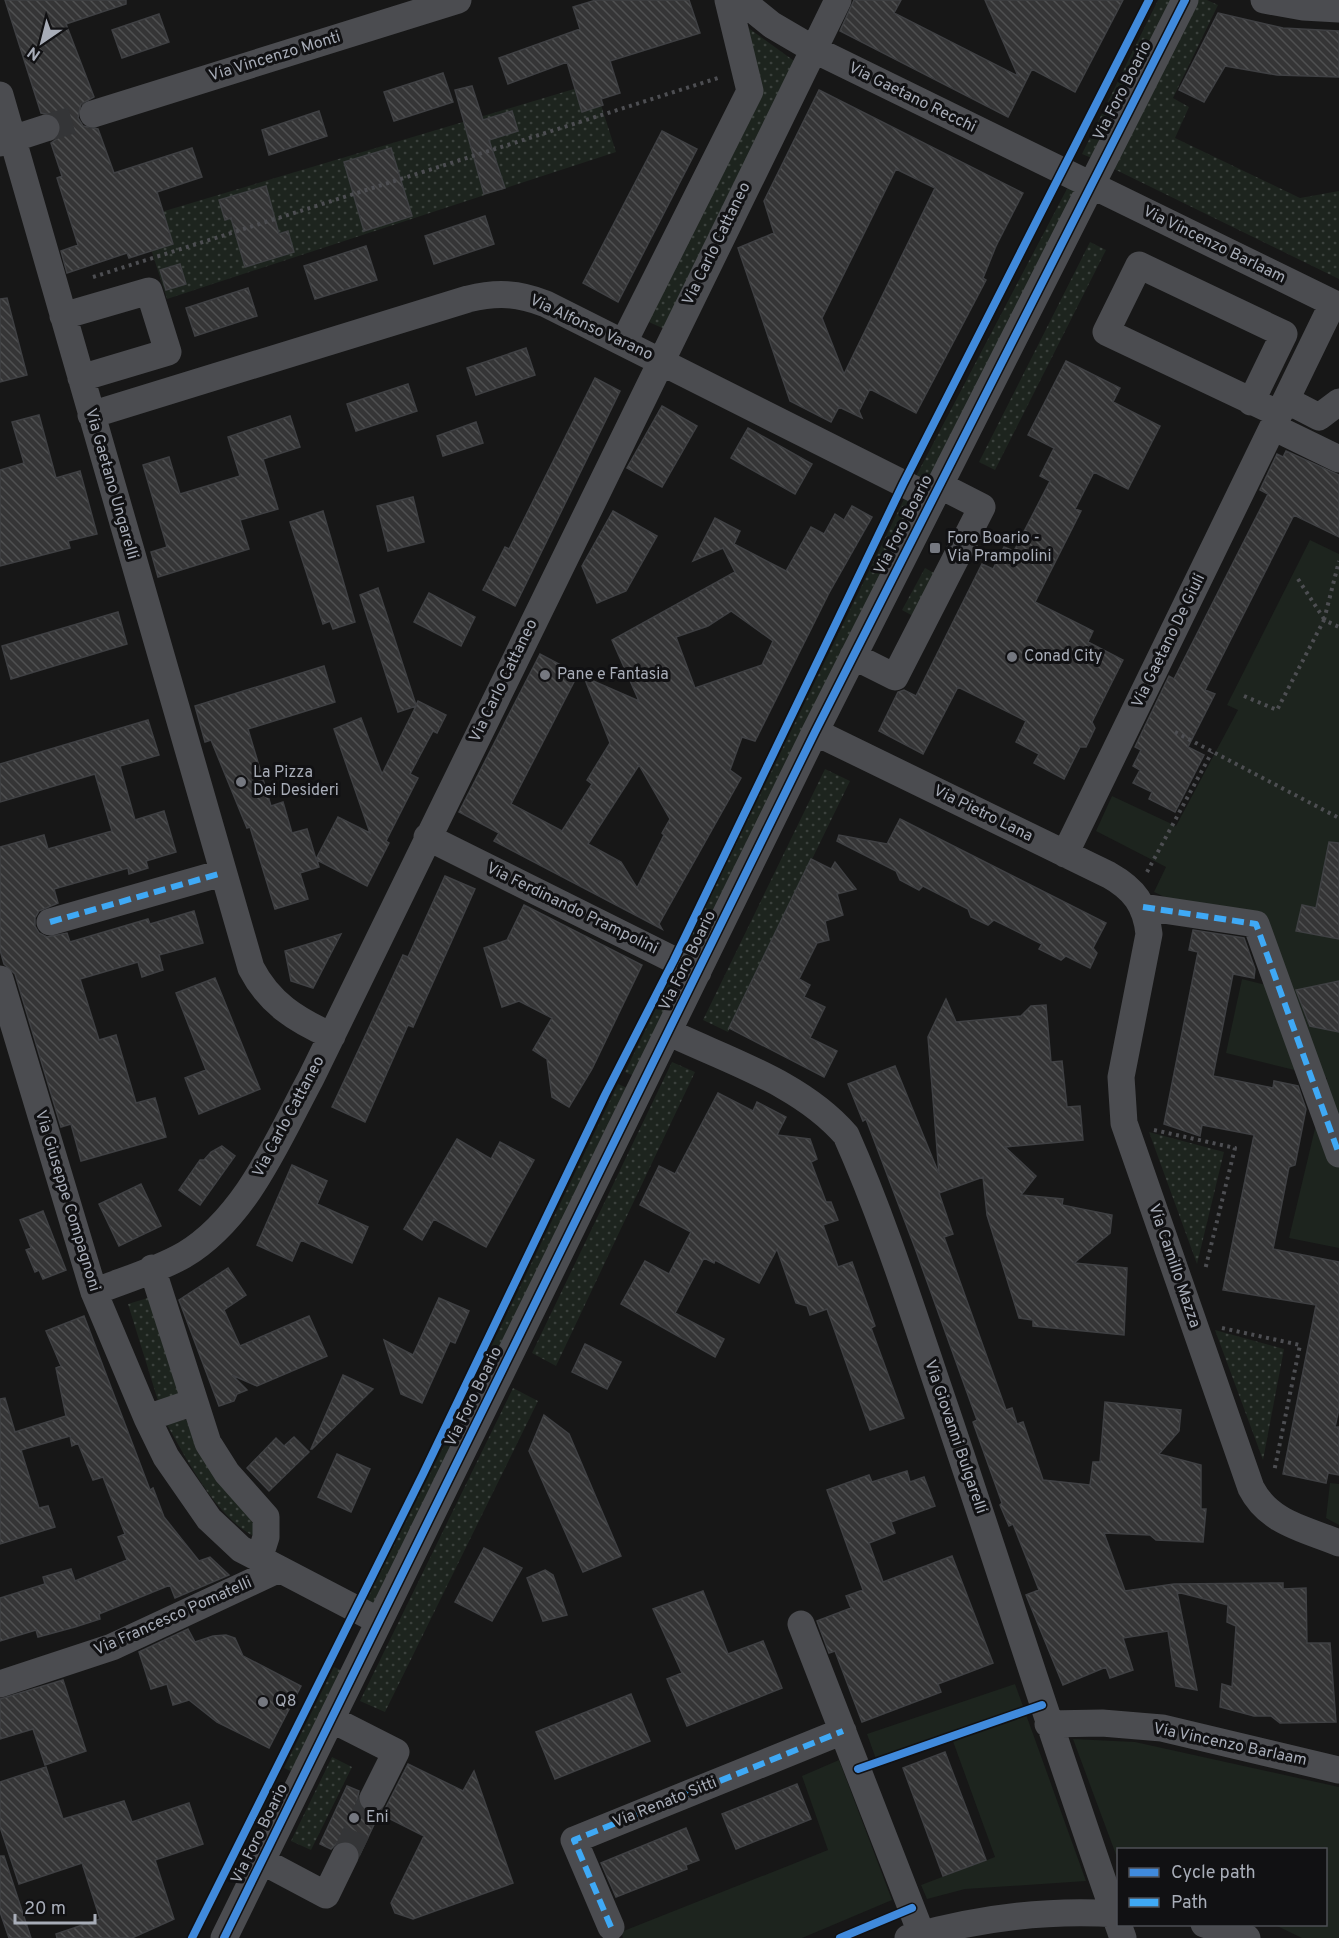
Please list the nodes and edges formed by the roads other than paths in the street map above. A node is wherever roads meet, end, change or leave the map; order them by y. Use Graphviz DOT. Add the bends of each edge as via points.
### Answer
graph roads {
  1 [pos="458,0"];
  2 [pos="728,0"];
  3 [pos="741,0"];
  4 [pos="838,0"];
  5 [pos="1185,0"];
  6 [pos="1264,0"];
  7 [pos="1339,9"];
  8 [pos="813,50"];
  9 [pos="0,95"];
  10 [pos="93,114"];
  11 [pos="46,128"];
  12 [pos="6,141"];
  13 [pos="1090,185"];
  14 [pos="1336,305"];
  15 [pos="63,316"];
  16 [pos="624,342"];
  17 [pos="660,360"];
  18 [pos="81,378"];
  19 [pos="1251,402"];
  20 [pos="1339,402"];
  21 [pos="1279,414"];
  22 [pos="91,415"];
  23 [pos="1339,459"];
  24 [pos="936,492"];
  25 [pos="853,656"];
  26 [pos="815,732"];
  27 [pos="437,842"];
  28 [pos="1065,854"];
  29 [pos="222,873"];
  30 [pos="1139,900"];
  31 [pos="50,922"];
  32 [pos="698,972"];
  33 [pos="0,979"];
  34 [pos="668,1032"];
  35 [pos="332,1036"];
  36 [pos="1339,1154"];
  37 [pos="153,1268"];
  38 [pos="94,1292"];
  39 [pos="194,1402"];
  40 [pos="147,1418"];
  41 [pos="1339,1543"];
  42 [pos="268,1564"];
  43 [pos="379,1621"];
  44 [pos="801,1624"];
  45 [pos="0,1683"];
  46 [pos="331,1719"];
  47 [pos="1048,1724"];
  48 [pos="843,1731"];
  49 [pos="1339,1770"];
  50 [pos="373,1798"];
  51 [pos="345,1856"];
  52 [pos="262,1862"];
  53 [pos="1117,1916"];
  54 [pos="1117,1922"];
  55 [pos="1210,1926"];
  56 [pos="611,1927"];
  57 [pos="918,1937"];
  58 [pos="224,1938"];
  59 [pos="1247,1938"];
  1 -- 10 [label="street, Via Vincenzo Monti"];
  2 -- 16 [label="street" via="750,91"];
  3 -- 8 [label="street, Via Gaetano Recchi"];
  4 -- 8 [label="street, Via Carlo Cattaneo"];
  5 -- 13 [label="street, Via Foro Boario"];
  6 -- 7 [label="street" via="1303,8"];
  8 -- 13 [label="street, Via Gaetano Recchi"];
  8 -- 17 [label="street, Via Carlo Cattaneo"];
  9 -- 12 [label="street, Via Gaetano Ungarelli"];
  11 -- 12 [label="street"];
  12 -- 15 [label="street, Via Gaetano Ungarelli"];
  13 -- 14 [label="street, Via Vincenzo Barlaam"];
  13 -- 24 [label="street, Via Foro Boario"];
  14 -- 21 [label="street, Via Gaetano De Giuli"];
  15 -- 18 [label="street, Via Gaetano Ungarelli"];
  15 -- 18 [label="street" via="149,291 168,352"];
  16 -- 17 [label="street, Via Alfonso Varano"];
  16 -- 22 [label="street, Via Alfonso Varano" via="530,297 485,295"];
  17 -- 24 [label="street, Via Alfonso Varano"];
  17 -- 27 [label="street, Via Carlo Cattaneo"];
  18 -- 22 [label="street, Via Gaetano Ungarelli"];
  19 -- 19 [label="street" via="1284,334 1139,264 1106,332"];
  19 -- 21 [label="street"];
  20 -- 21 [label="street" via="1319,417"];
  21 -- 23 [label="street"];
  21 -- 28 [label="street, Via Gaetano De Giuli"];
  22 -- 29 [label="street, Via Gaetano Ungarelli"];
  24 -- 25 [label="street, Via Foro Boario"];
  24 -- 25 [label="street, Via Foro Boario" via="982,507 895,677"];
  25 -- 26 [label="street, Via Foro Boario"];
  26 -- 28 [label="street, Via Pietro Lana"];
  26 -- 32 [label="street, Via Foro Boario"];
  27 -- 32 [label="street, Via Ferdinando Prampolini"];
  27 -- 35 [label="street, Via Carlo Cattaneo"];
  28 -- 30 [label="street, Via Pietro Lana" via="1117,879"];
  29 -- 31 [label="street"];
  29 -- 35 [label="street, Via Gaetano Ungarelli" via="258,982 291,1016"];
  30 -- 36 [label="street, Via Pietro Lana" via="1257,924"];
  30 -- 41 [label="street, Via Camillo Mazza" via="1149,934 1121,1077 1124,1123 1251,1488 1266,1511 1276,1518"];
  32 -- 34 [label="street, Via Foro Boario"];
  33 -- 38 [label="street, Via Giuseppe Compagnoni"];
  34 -- 43 [label="street, Via Foro Boario"];
  34 -- 47 [label="street, Via Giovanni Bulgarelli" via="802,1095 828,1114 846,1135 911,1307"];
  35 -- 37 [label="street, Via Carlo Cattaneo" via="264,1165 237,1206 198,1245"];
  37 -- 38 [label="street, Via Carlo Cattaneo"];
  37 -- 39 [label="street"];
  38 -- 40 [label="street, Via Giuseppe Compagnoni"];
  39 -- 40 [label="street"];
  39 -- 42 [label="street" via="215,1456 266,1517"];
  40 -- 42 [label="street, Via Giuseppe Compagnoni" via="166,1457 210,1519 241,1549"];
  42 -- 43 [label="street, Via Giuseppe Compagnoni"];
  42 -- 45 [label="street, Via Francesco Pomatelli" via="112,1647"];
  43 -- 46 [label="street, Via Foro Boario"];
  44 -- 48 [label="street"];
  46 -- 50 [label="street" via="396,1752"];
  46 -- 52 [label="street, Via Foro Boario"];
  47 -- 49 [label="street, Via Vincenzo Barlaam" via="1162,1728"];
  47 -- 53 [label="street, Via Giovanni Bulgarelli"];
  48 -- 56 [label="street, Via Renato Sitti" via="574,1840"];
  48 -- 57 [label="street"];
  51 -- 52 [label="street" via="326,1894"];
  52 -- 58 [label="street, Via Foro Boario"];
  54 -- 57 [label="street" via="1007,1916"];
  55 -- 59 [label="street"];
}
